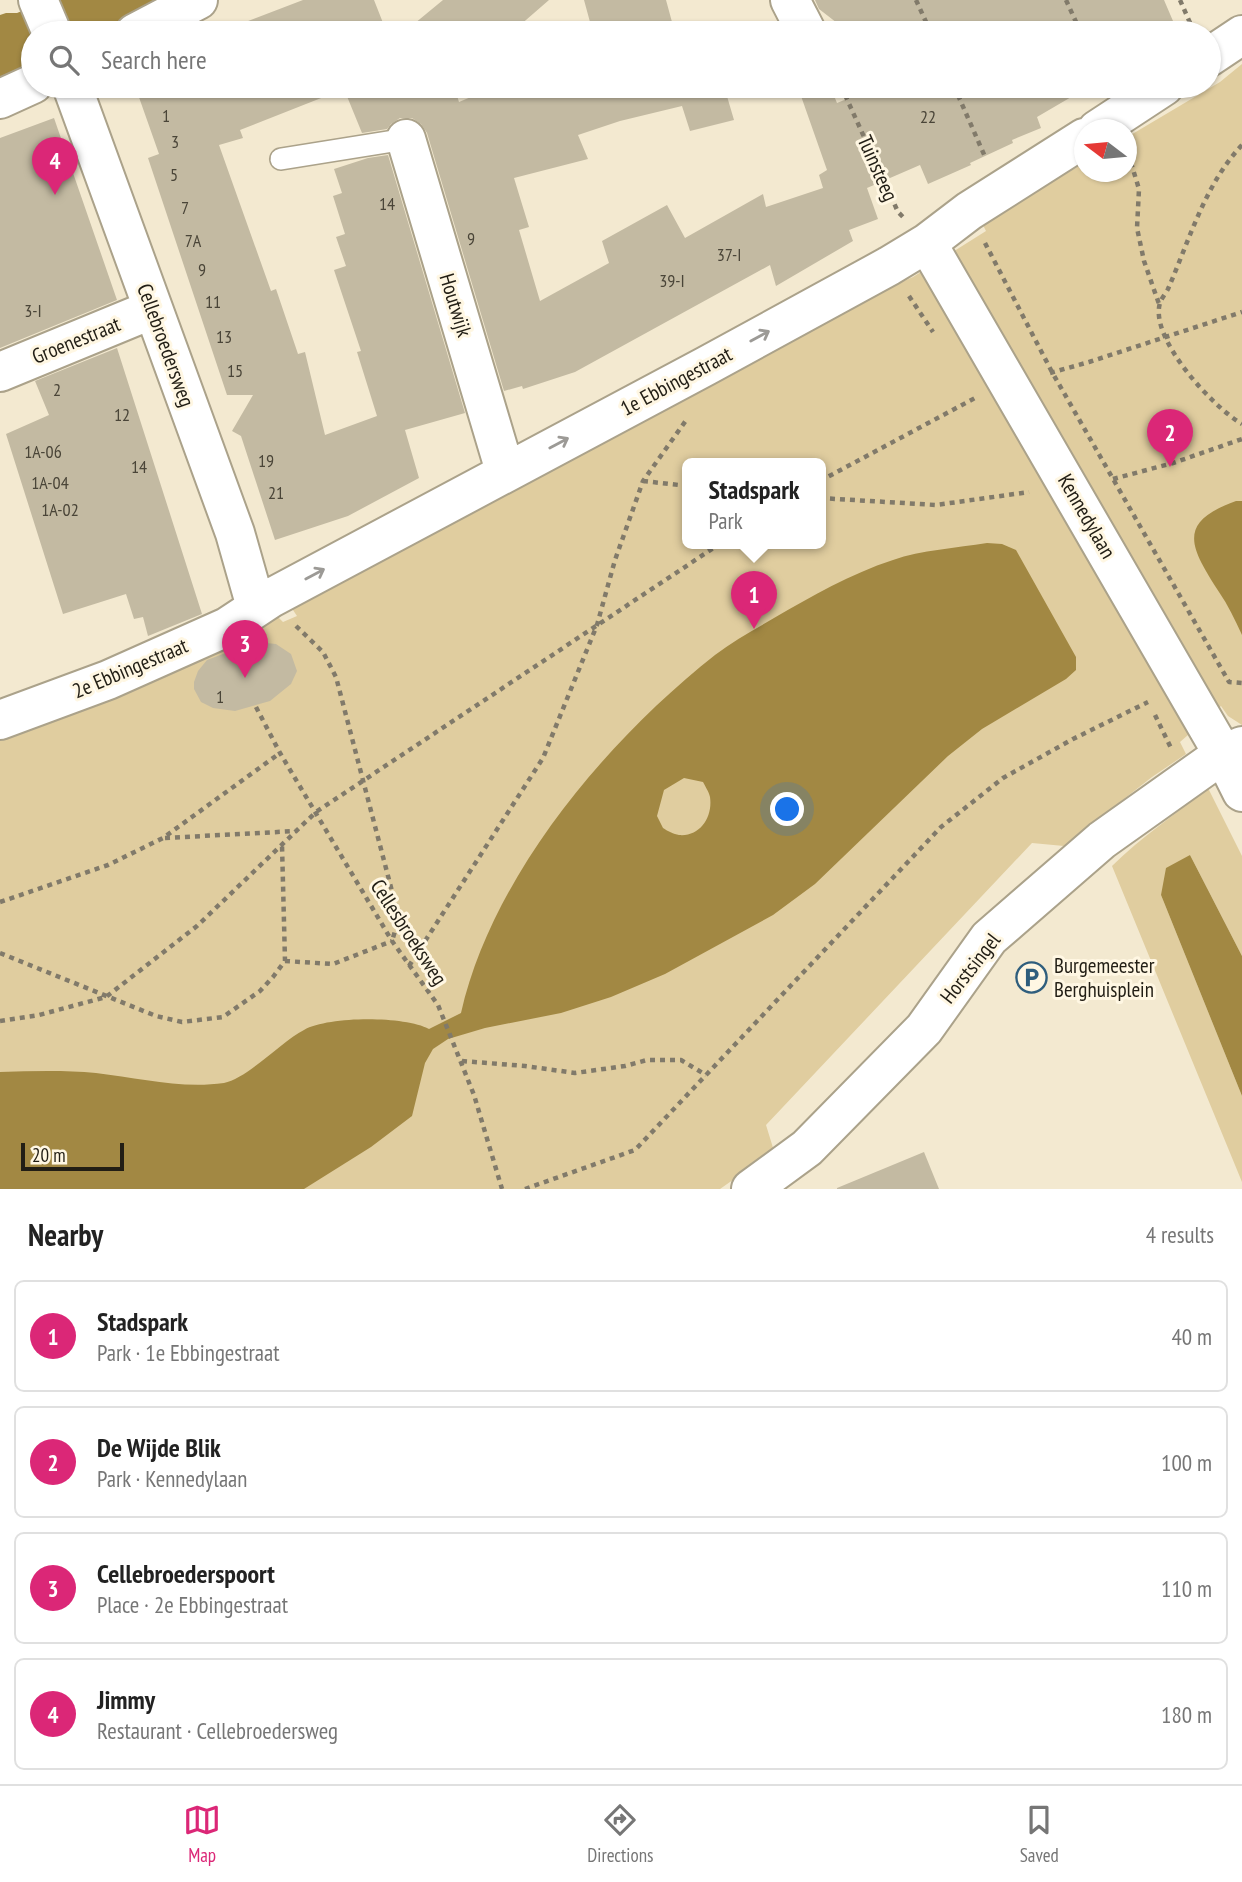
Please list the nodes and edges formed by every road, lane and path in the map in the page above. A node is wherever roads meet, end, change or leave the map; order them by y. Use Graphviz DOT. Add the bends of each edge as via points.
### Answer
graph roads {
  1 [pos="38,0"];
  2 [pos="198,0"];
  3 [pos="790,0"];
  4 [pos="916,0"];
  5 [pos="1066,0"];
  6 [pos="1180,0"];
  7 [pos="47,21"];
  8 [pos="158,21"];
  9 [pos="801,21"];
  10 [pos="926,21"];
  11 [pos="1076,21"];
  12 [pos="1190,21"];
  13 [pos="1242,35"];
  14 [pos="1221,49"];
  15 [pos="21,89"];
  16 [pos="76,98"];
  17 [pos="846,98"];
  18 [pos="957,98"];
  19 [pos="1146,98"];
  20 [pos="0,99"];
  21 [pos="1114,119"];
  22 [pos="407,139"];
  23 [pos="1074,144"];
  24 [pos="1242,145"];
  25 [pos="281,159"];
  26 [pos="1137,182"];
  27 [pos="985,201"];
  28 [pos="928,243"];
  29 [pos="1159,304"];
  30 [pos="153,309"];
  31 [pos="1242,312"];
  32 [pos="1163,336"];
  33 [pos="0,372"];
  34 [pos="1052,372"];
  35 [pos="976,397"];
  36 [pos="693,411"];
  37 [pos="1242,424"];
  38 [pos="1242,439"];
  39 [pos="505,471"];
  40 [pos="826,478"];
  41 [pos="1113,479"];
  42 [pos="643,481"];
  43 [pos="682,485"];
  44 [pos="1030,492"];
  45 [pos="826,498"];
  46 [pos="711,549"];
  47 [pos="251,610"];
  48 [pos="597,625"];
  49 [pos="1242,683"];
  50 [pos="1148,702"];
  51 [pos="256,707"];
  52 [pos="0,720"];
  53 [pos="1232,750"];
  54 [pos="280,753"];
  55 [pos="363,782"];
  56 [pos="1242,792"];
  57 [pos="316,812"];
  58 [pos="297,831"];
  59 [pos="163,838"];
  60 [pos="282,844"];
  61 [pos="0,902"];
  62 [pos="392,942"];
  63 [pos="0,953"];
  64 [pos="285,961"];
  65 [pos="409,966"];
  66 [pos="106,998"];
  67 [pos="0,1021"];
  68 [pos="462,1061"];
  69 [pos="706,1075"];
  70 [pos="502,1189"];
  71 [pos="525,1189"];
  72 [pos="751,1189"];
  1 -- 7 [label="street"];
  2 -- 8 [label="street"];
  3 -- 9 [label="street"];
  4 -- 10 [label="path"];
  5 -- 11 [label="path"];
  6 -- 12 [label="path"];
  13 -- 14 [label="street"];
  15 -- 20 [label="street"];
  16 -- 30 [label="street, Cellebroedersweg"];
  17 -- 28 [label="path, Tuinsteeg" via="898,212"];
  18 -- 27 [label="path"];
  19 -- 21 [label="street"];
  22 -- 25 [label="lane"];
  22 -- 39 [label="street, Houtwijk"];
  23 -- 27 [label="street, 1e Ebbingestraat"];
  24 -- 29 [label="path" via="1215,182"];
  26 -- 29 [label="path" via="1137,228"];
  27 -- 28 [label="street, 1e Ebbingestraat"];
  27 -- 34 [label="path"];
  39 -- 28 [label="street, 1e Ebbingestraat, one-way"];
  28 -- 53 [label="street, Kennedylaan"];
  29 -- 32 [label="path"];
  30 -- 33 [label="street, Groenestraat"];
  30 -- 47 [label="street, Cellebroedersweg" via="235,533"];
  31 -- 32 [label="path"];
  32 -- 34 [label="path"];
  32 -- 37 [label="path" via="1189,374"];
  34 -- 41 [label="path"];
  35 -- 40 [label="path"];
  36 -- 42 [label="path"];
  38 -- 41 [label="path"];
  47 -- 39 [label="street, 1e Ebbingestraat, one-way"];
  41 -- 49 [label="path" via="1229,682"];
  42 -- 43 [label="path"];
  42 -- 48 [label="path"];
  44 -- 45 [label="path" via="936,505"];
  46 -- 48 [label="path"];
  47 -- 52 [label="street, 2e Ebbingestraat" via="108,680"];
  47 -- 55 [label="path" via="290,621 323,652 336,677"];
  48 -- 55 [label="path"];
  48 -- 65 [label="path" via="543,758"];
  50 -- 69 [label="path" via="1003,778 941,827"];
  51 -- 54 [label="path, Cellesbroeksweg"];
  53 -- 56 [label="street, Kennedylaan"];
  53 -- 72 [label="street, Horstsingel" via="1102,840 989,938 924,1029 807,1148"];
  54 -- 57 [label="path, Cellesbroeksweg"];
  54 -- 59 [label="path"];
  55 -- 57 [label="path"];
  55 -- 62 [label="path" via="398,918"];
  57 -- 58 [label="path"];
  57 -- 62 [label="path, Cellesbroeksweg"];
  58 -- 59 [label="path"];
  58 -- 60 [label="path"];
  59 -- 61 [label="path" via="108,865"];
  60 -- 64 [label="path"];
  60 -- 66 [label="path" via="197,926"];
  62 -- 64 [label="path" via="333,964"];
  62 -- 65 [label="path, Cellesbroeksweg"];
  63 -- 66 [label="path"];
  64 -- 66 [label="path" via="260,992 223,1017 210,1020 181,1023"];
  65 -- 68 [label="path, Cellesbroeksweg" via="438,1005"];
  66 -- 67 [label="path"];
  68 -- 69 [label="path" via="575,1073 647,1060 681,1060"];
  68 -- 70 [label="path, Cellesbroeksweg"];
  69 -- 71 [label="path" via="635,1150"];
}
